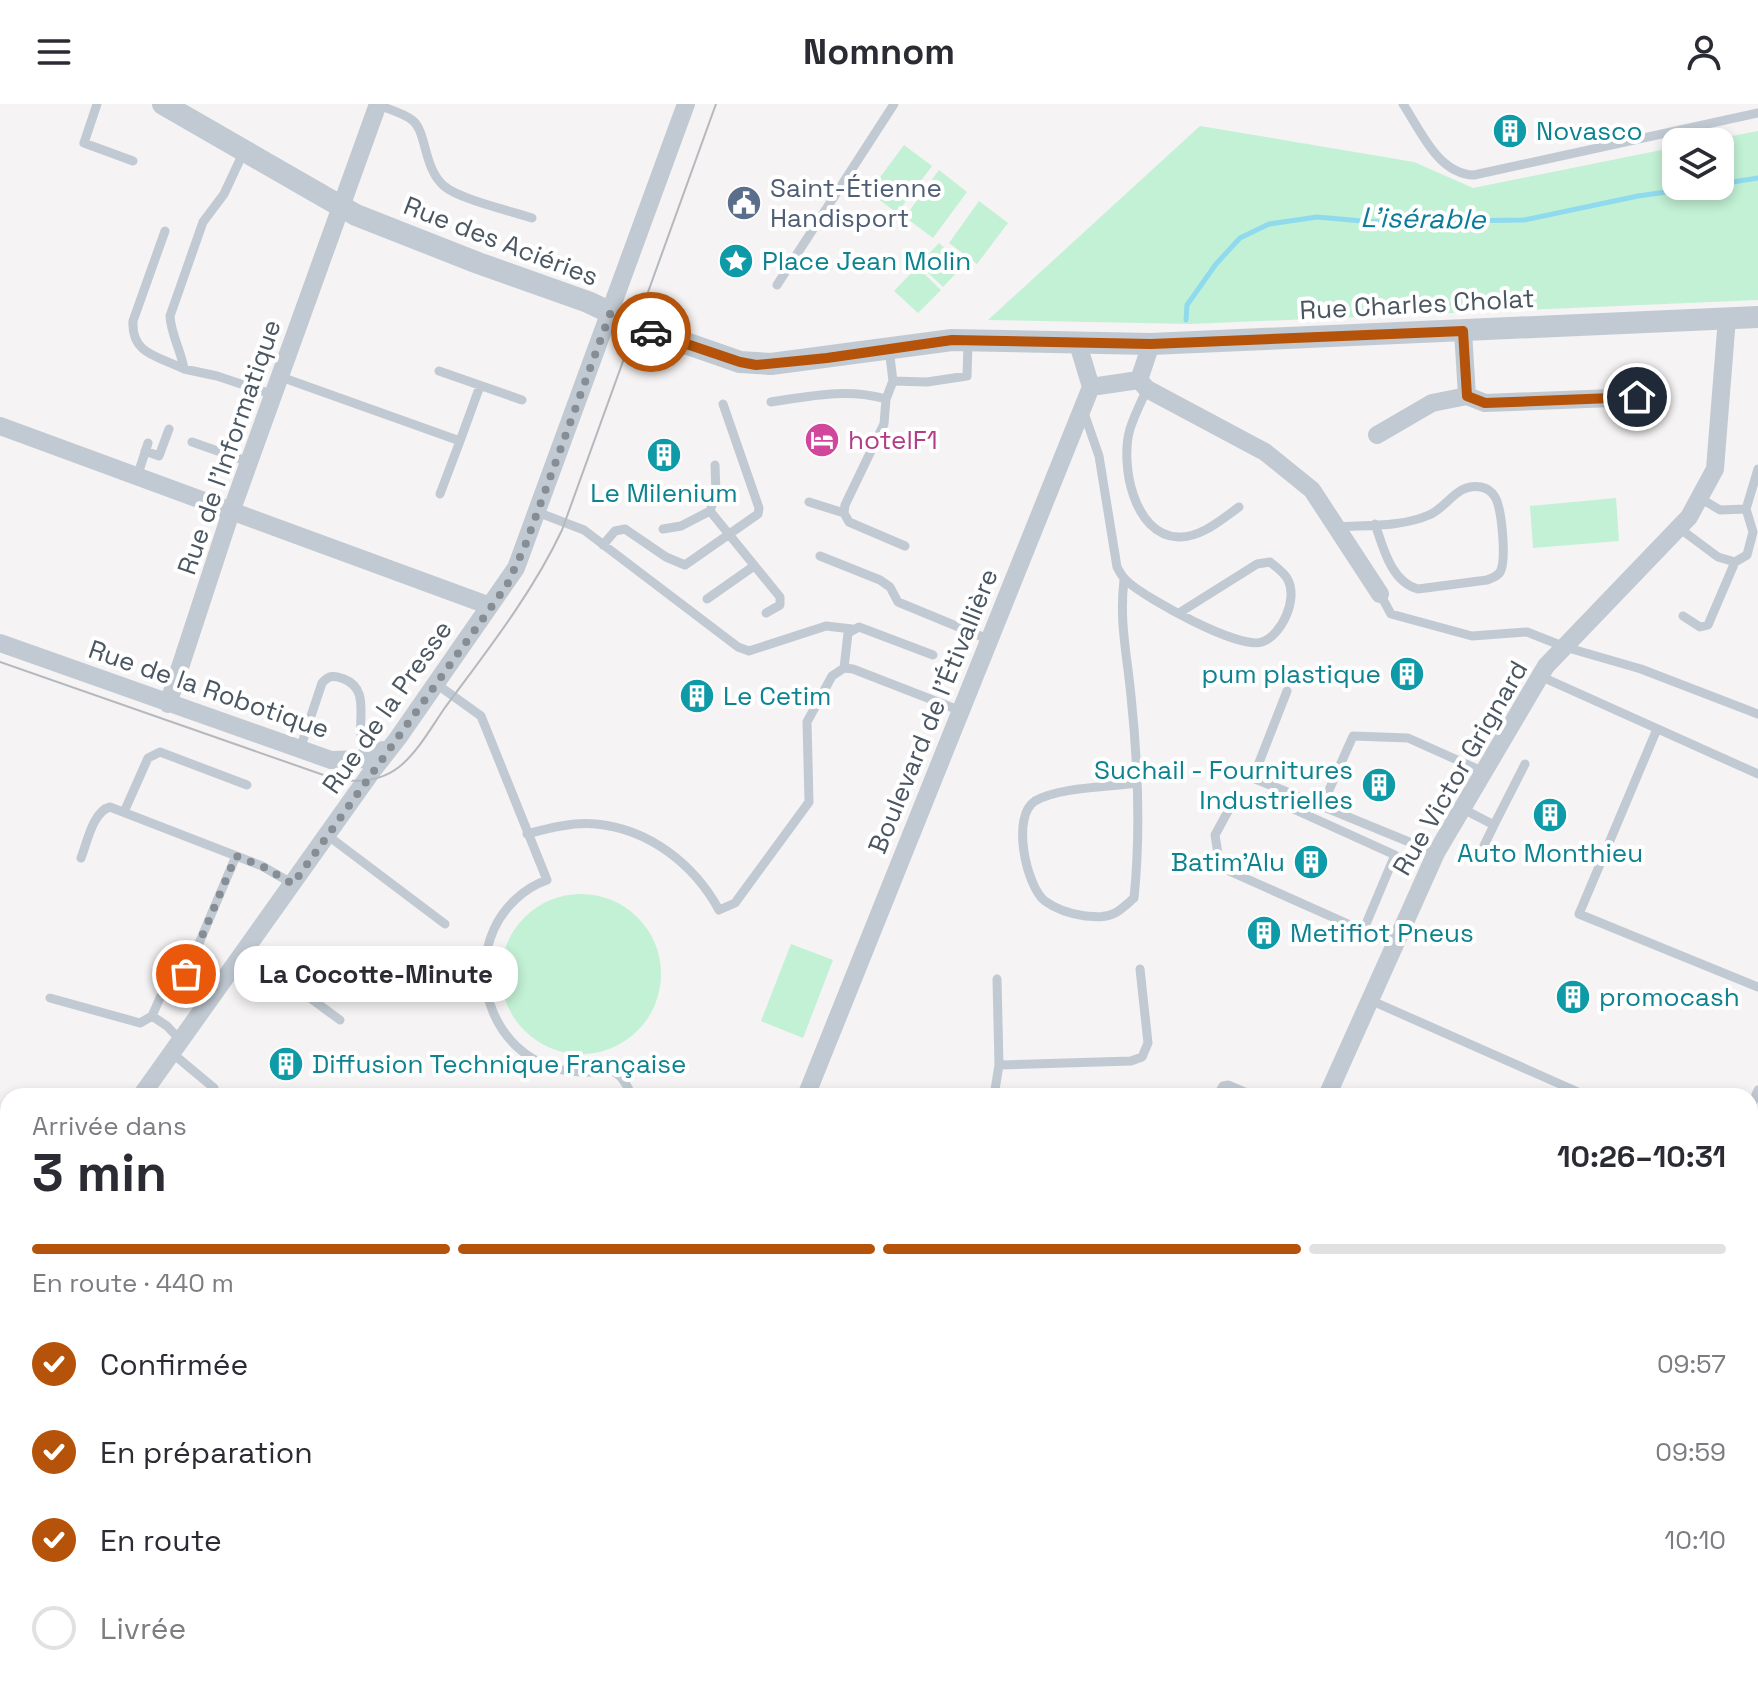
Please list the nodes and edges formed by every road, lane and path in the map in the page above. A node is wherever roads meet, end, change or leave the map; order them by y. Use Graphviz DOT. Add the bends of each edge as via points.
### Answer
graph roads {
  1 [pos="97,104"];
  2 [pos="163,104"];
  3 [pos="378,104"];
  4 [pos="686,104"];
  5 [pos="894,104"];
  6 [pos="1403,104"];
  7 [pos="1758,113"];
  8 [pos="244,151"];
  9 [pos="133,161"];
  10 [pos="341,208"];
  11 [pos="532,218"];
  12 [pos="165,231"];
  13 [pos="777,285"];
  14 [pos="610,314"];
  15 [pos="1758,317"];
  16 [pos="1727,318"];
  17 [pos="1463,331"];
  18 [pos="968,340"];
  19 [pos="1078,344"];
  20 [pos="1151,344"];
  21 [pos="889,349"];
  22 [pos="184,369"];
  23 [pos="439,371"];
  24 [pos="281,377"];
  25 [pos="893,381"];
  26 [pos="1143,384"];
  27 [pos="480,386"];
  28 [pos="1091,387"];
  29 [pos="274,395"];
  30 [pos="1467,396"];
  31 [pos="1637,397"];
  32 [pos="886,399"];
  33 [pos="522,400"];
  34 [pos="771,402"];
  35 [pos="723,404"];
  36 [pos="1082,410"];
  37 [pos="0,426"];
  38 [pos="169,429"];
  39 [pos="1377,435"];
  40 [pos="460,441"];
  41 [pos="192,442"];
  42 [pos="249,462"];
  43 [pos="715,465"];
  44 [pos="1758,469"];
  45 [pos="137,477"];
  46 [pos="440,494"];
  47 [pos="1700,498"];
  48 [pos="809,502"];
  49 [pos="1239,507"];
  50 [pos="1746,509"];
  51 [pos="710,511"];
  52 [pos="231,512"];
  53 [pos="537,512"];
  54 [pos="844,513"];
  55 [pos="1375,524"];
  56 [pos="1337,528"];
  57 [pos="1679,528"];
  58 [pos="663,529"];
  59 [pos="730,534"];
  60 [pos="603,545"];
  61 [pos="905,546"];
  62 [pos="820,556"];
  63 [pos="1735,562"];
  64 [pos="754,566"];
  65 [pos="1124,580"];
  66 [pos="1380,594"];
  67 [pos="707,599"];
  68 [pos="490,606"];
  69 [pos="766,613"];
  70 [pos="1179,613"];
  71 [pos="1683,616"];
  72 [pos="852,629"];
  73 [pos="990,640"];
  74 [pos="0,643"];
  75 [pos="1565,647"];
  76 [pos="933,655"];
  77 [pos="844,668"];
  78 [pos="1540,676"];
  79 [pos="435,683"];
  80 [pos="1287,691"];
  81 [pos="168,704"];
  82 [pos="962,711"];
  83 [pos="1758,714"];
  84 [pos="1657,729"];
  85 [pos="398,738"];
  86 [pos="300,749"];
  87 [pos="367,759"];
  88 [pos="1525,764"];
  89 [pos="1484,772"];
  90 [pos="1758,774"];
  91 [pos="1137,783"];
  92 [pos="247,785"];
  93 [pos="1322,806"];
  94 [pos="1463,809"];
  95 [pos="124,812"];
  96 [pos="1494,825"];
  97 [pos="527,834"];
  98 [pos="327,835"];
  99 [pos="1436,853"];
  100 [pos="236,856"];
  101 [pos="81,858"];
  102 [pos="1477,860"];
  103 [pos="293,884"];
  104 [pos="445,924"];
  105 [pos="1363,931"];
  106 [pos="1395,945"];
  107 [pos="245,950"];
  108 [pos="1140,969"];
  109 [pos="186,974"];
  110 [pos="997,979"];
  111 [pos="1758,987"];
  112 [pos="163,991"];
  113 [pos="50,998"];
  114 [pos="1370,1000"];
  115 [pos="152,1016"];
  116 [pos="340,1020"];
  117 [pos="176,1047"];
  118 [pos="999,1065"];
  119 [pos="147,1088"];
  120 [pos="214,1088"];
  121 [pos="629,1088"];
  122 [pos="809,1088"];
  123 [pos="995,1088"];
  124 [pos="1331,1088"];
  125 [pos="1569,1088"];
  1 -- 9 [label="lane" via="84,143"];
  2 -- 8 [label="street, Rue des Aciéries"];
  3 -- 10 [label="street, Rue de l'Informatique"];
  3 -- 11 [label="lane" via="420,127 432,171 444,186"];
  4 -- 14 [label="street, Rue de la Presse"];
  5 -- 13 [label="lane"];
  6 -- 7 [label="lane" via="1441,161 1459,174 1474,175"];
  8 -- 10 [label="street, Rue des Aciéries"];
  8 -- 22 [label="lane" via="224,194 203,222 170,316"];
  10 -- 14 [label="street, Rue des Aciéries"];
  10 -- 24 [label="street, Rue de l'Informatique"];
  12 -- 22 [label="lane" via="132,335 138,348"];
  14 -- 21 [label="street, Rue des Aciéries" via="756,365"];
  14 -- 53 [label="street, Rue de la Presse"];
  15 -- 16 [label="street, Rue Charles Cholat"];
  16 -- 17 [label="street, Rue Charles Cholat"];
  16 -- 47 [label="street, Rue Victor Grignard" via="1715,469"];
  17 -- 20 [label="street, Rue Charles Cholat"];
  17 -- 30 [label="street"];
  18 -- 19 [label="street, Rue des Aciéries"];
  18 -- 21 [label="street, Rue des Aciéries"];
  18 -- 25 [label="lane" via="967,376"];
  19 -- 20 [label="street, Rue Charles Cholat"];
  19 -- 28 [label="street"];
  20 -- 26 [label="street"];
  21 -- 25 [label="lane"];
  22 -- 29 [label="lane"];
  23 -- 27 [label="lane"];
  24 -- 29 [label="street, Rue de l'Informatique"];
  24 -- 40 [label="lane"];
  25 -- 32 [label="lane"];
  26 -- 28 [label="street"];
  26 -- 49 [label="lane" via="1129,431 1128,464 1142,516 1176,537 1192,535"];
  26 -- 56 [label="street" via="1265,452 1312,490"];
  27 -- 33 [label="lane"];
  27 -- 40 [label="lane"];
  28 -- 36 [label="street, Boulevard de l'Étivallière"];
  29 -- 42 [label="street, Rue de l'Informatique"];
  30 -- 31 [label="street" via="1485,403"];
  30 -- 39 [label="street" via="1432,403"];
  32 -- 34 [label="lane" via="840,392"];
  32 -- 54 [label="lane" via="884,424"];
  35 -- 59 [label="lane" via="759,508"];
  36 -- 65 [label="lane" via="1099,456 1117,567"];
  36 -- 73 [label="street, Boulevard de l'Étivallière"];
  37 -- 45 [label="street"];
  38 -- 45 [label="lane" via="159,456 146,447"];
  40 -- 46 [label="lane"];
  41 -- 42 [label="lane"];
  42 -- 52 [label="street, Rue de l'Informatique"];
  43 -- 51 [label="lane" via="716,494"];
  44 -- 50 [label="lane"];
  45 -- 52 [label="street"];
  47 -- 50 [label="lane" via="1720,510"];
  47 -- 57 [label="street, Rue Victor Grignard"];
  48 -- 54 [label="lane"];
  50 -- 63 [label="lane" via="1753,532 1747,555"];
  51 -- 58 [label="lane"];
  51 -- 59 [label="lane"];
  52 -- 68 [label="street"];
  52 -- 81 [label="street, Rue de l'Informatique"];
  53 -- 60 [label="lane" via="577,526"];
  53 -- 68 [label="street, Rue de la Presse" via="516,568"];
  54 -- 61 [label="lane" via="849,522"];
  55 -- 55 [label="lane" via="1386,556 1408,586 1487,580 1501,571 1499,505 1483,487 1458,491 1431,515"];
  55 -- 56 [label="lane"];
  56 -- 66 [label="street"];
  57 -- 63 [label="lane" via="1718,557"];
  57 -- 75 [label="street, Rue Victor Grignard"];
  59 -- 60 [label="lane" via="685,565 625,529 615,531"];
  59 -- 64 [label="lane"];
  60 -- 72 [label="lane" via="749,651 826,626"];
  62 -- 73 [label="lane" via="880,580 898,602"];
  63 -- 71 [label="lane" via="1708,625 1700,627"];
  64 -- 67 [label="lane"];
  64 -- 69 [label="lane" via="781,601"];
  65 -- 70 [label="lane"];
  65 -- 91 [label="lane" via="1120,609"];
  66 -- 75 [label="lane" via="1391,614 1472,636 1527,632"];
  68 -- 79 [label="street, Rue de la Presse"];
  70 -- 70 [label="lane" via="1257,564 1270,562 1288,578 1293,598 1282,625 1262,642 1241,643"];
  72 -- 76 [label="lane" via="859,627"];
  72 -- 77 [label="lane"];
  73 -- 82 [label="street, Boulevard de l'Étivallière"];
  74 -- 81 [label="street, Rue de la Robotique"];
  75 -- 78 [label="street, Rue Victor Grignard"];
  75 -- 83 [label="lane" via="1641,669"];
  77 -- 82 [label="lane"];
  77 -- 97 [label="lane" via="832,676 807,722 809,802 735,903 719,910 708,889 675,855 617,827 593,823"];
  78 -- 84 [label="lane"];
  78 -- 89 [label="street, Rue Victor Grignard"];
  79 -- 85 [label="street, Rue de la Presse"];
  79 -- 97 [label="lane" via="481,716"];
  80 -- 93 [label="lane" via="1253,778"];
  81 -- 86 [label="street, Rue de la Robotique"];
  82 -- 122 [label="street, Boulevard de l'Étivallière"];
  84 -- 90 [label="lane"];
  84 -- 111 [label="lane" via="1579,914"];
  85 -- 87 [label="street"];
  85 -- 98 [label="street, Rue de la Presse"];
  86 -- 87 [label="street, Rue de la Robotique" via="331,760"];
  86 -- 87 [label="lane" via="322,683 336,675 358,688"];
  88 -- 96 [label="lane"];
  89 -- 93 [label="lane" via="1408,738 1353,736"];
  89 -- 94 [label="street, Rue Victor Grignard"];
  91 -- 91 [label="lane" via="1062,793 1036,801 1026,811 1022,832 1027,873 1043,900 1069,914 1099,918 1134,898"];
  92 -- 95 [label="lane" via="160,752 148,758"];
  93 -- 99 [label="lane"];
  94 -- 96 [label="lane"];
  94 -- 99 [label="street, Rue Victor Grignard"];
  95 -- 100 [label="lane"];
  95 -- 101 [label="lane" via="110,807 98,814"];
  96 -- 102 [label="lane"];
  97 -- 121 [label="lane" via="547,880 530,887 506,910 489,940 484,975 492,1012 516,1046 534,1059 572,1072 608,1069"];
  98 -- 103 [label="street, Rue de la Presse"];
  98 -- 104 [label="lane"];
  99 -- 106 [label="street, Rue Victor Grignard"];
  100 -- 103 [label="lane"];
  100 -- 109 [label="lane"];
  103 -- 107 [label="street, Rue de la Presse"];
  105 -- 105 [label="lane" via="1220,867 1215,835 1233,802 1267,797 1395,855"];
  105 -- 106 [label="lane"];
  106 -- 114 [label="street, Rue Victor Grignard"];
  107 -- 116 [label="lane"];
  107 -- 117 [label="street, Rue de la Presse"];
  108 -- 118 [label="lane" via="1148,1043 1142,1057"];
  110 -- 118 [label="lane"];
  112 -- 115 [label="lane"];
  113 -- 115 [label="lane" via="140,1023"];
  114 -- 124 [label="street, Rue Victor Grignard"];
  114 -- 125 [label="lane"];
  115 -- 117 [label="lane" via="167,1026"];
  117 -- 119 [label="street, Rue de la Presse"];
  117 -- 120 [label="lane"];
  118 -- 123 [label="lane"];
}
